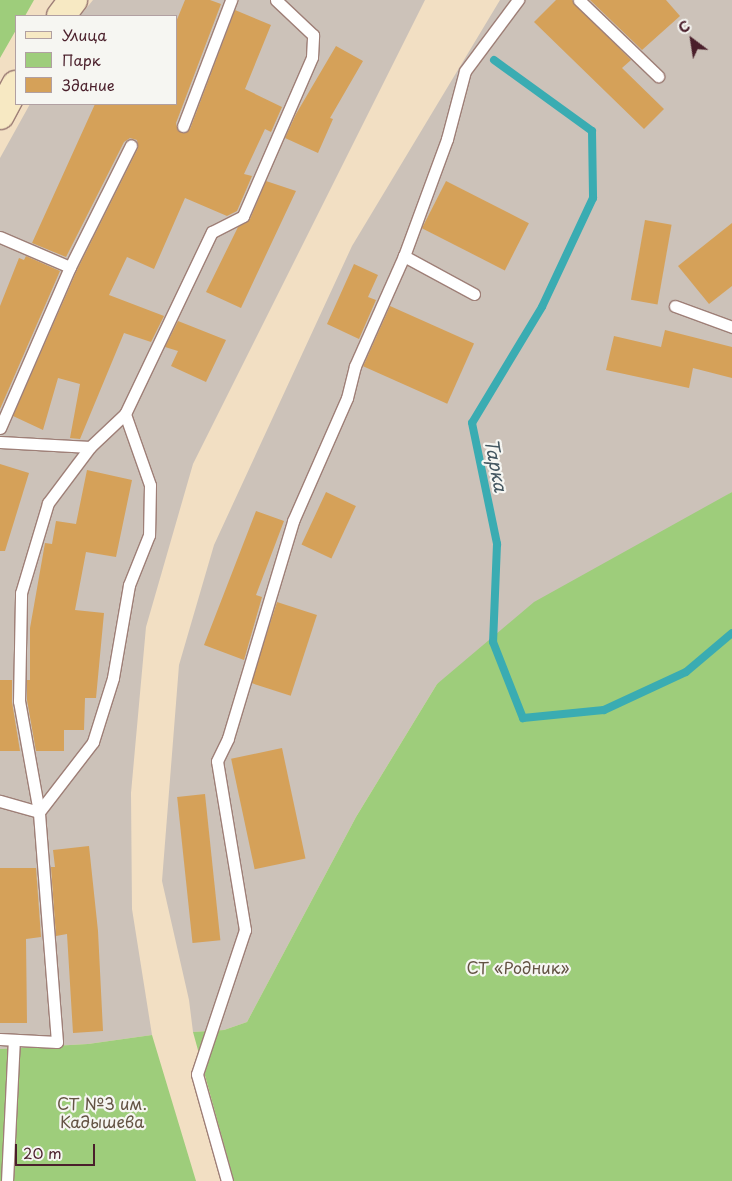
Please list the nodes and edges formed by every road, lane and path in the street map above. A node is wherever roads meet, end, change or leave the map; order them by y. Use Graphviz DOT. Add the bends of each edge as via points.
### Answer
graph roads {
  1 [pos="73,0"];
  2 [pos="231,0"];
  3 [pos="276,0"];
  4 [pos="518,0"];
  5 [pos="579,0"];
  6 [pos="62,15"];
  7 [pos="658,76"];
  8 [pos="15,87"];
  9 [pos="0,115"];
  10 [pos="182,126"];
  11 [pos="131,146"];
  12 [pos="0,237"];
  13 [pos="404,256"];
  14 [pos="70,267"];
  15 [pos="474,294"];
  16 [pos="675,306"];
  17 [pos="732,327"];
  18 [pos="125,414"];
  19 [pos="0,428"];
  20 [pos="0,442"];
  21 [pos="90,447"];
  22 [pos="0,801"];
  23 [pos="39,812"];
  24 [pos="0,1039"];
  25 [pos="14,1040"];
  26 [pos="7,1181"];
  27 [pos="227,1181"];
  1 -- 6 [label="street"];
  2 -- 10 [label="lane"];
  3 -- 18 [label="lane" via="313,35 312,57 243,216 212,232"];
  4 -- 13 [label="lane" via="465,71 447,138"];
  5 -- 7 [label="lane"];
  8 -- 9 [label="street"];
  11 -- 14 [label="lane"];
  12 -- 14 [label="lane"];
  13 -- 15 [label="lane"];
  13 -- 27 [label="lane" via="355,366 347,398 293,521 228,738 217,761 244,930 197,1074"];
  14 -- 19 [label="lane"];
  16 -- 17 [label="lane"];
  18 -- 21 [label="lane"];
  18 -- 23 [label="lane" via="150,485 149,535 129,585 113,678 93,742"];
  20 -- 21 [label="lane"];
  21 -- 23 [label="lane" via="48,503 21,593 19,701"];
  22 -- 23 [label="lane"];
  23 -- 25 [label="lane" via="58,1042"];
  24 -- 25 [label="lane"];
  25 -- 26 [label="lane"];
}
